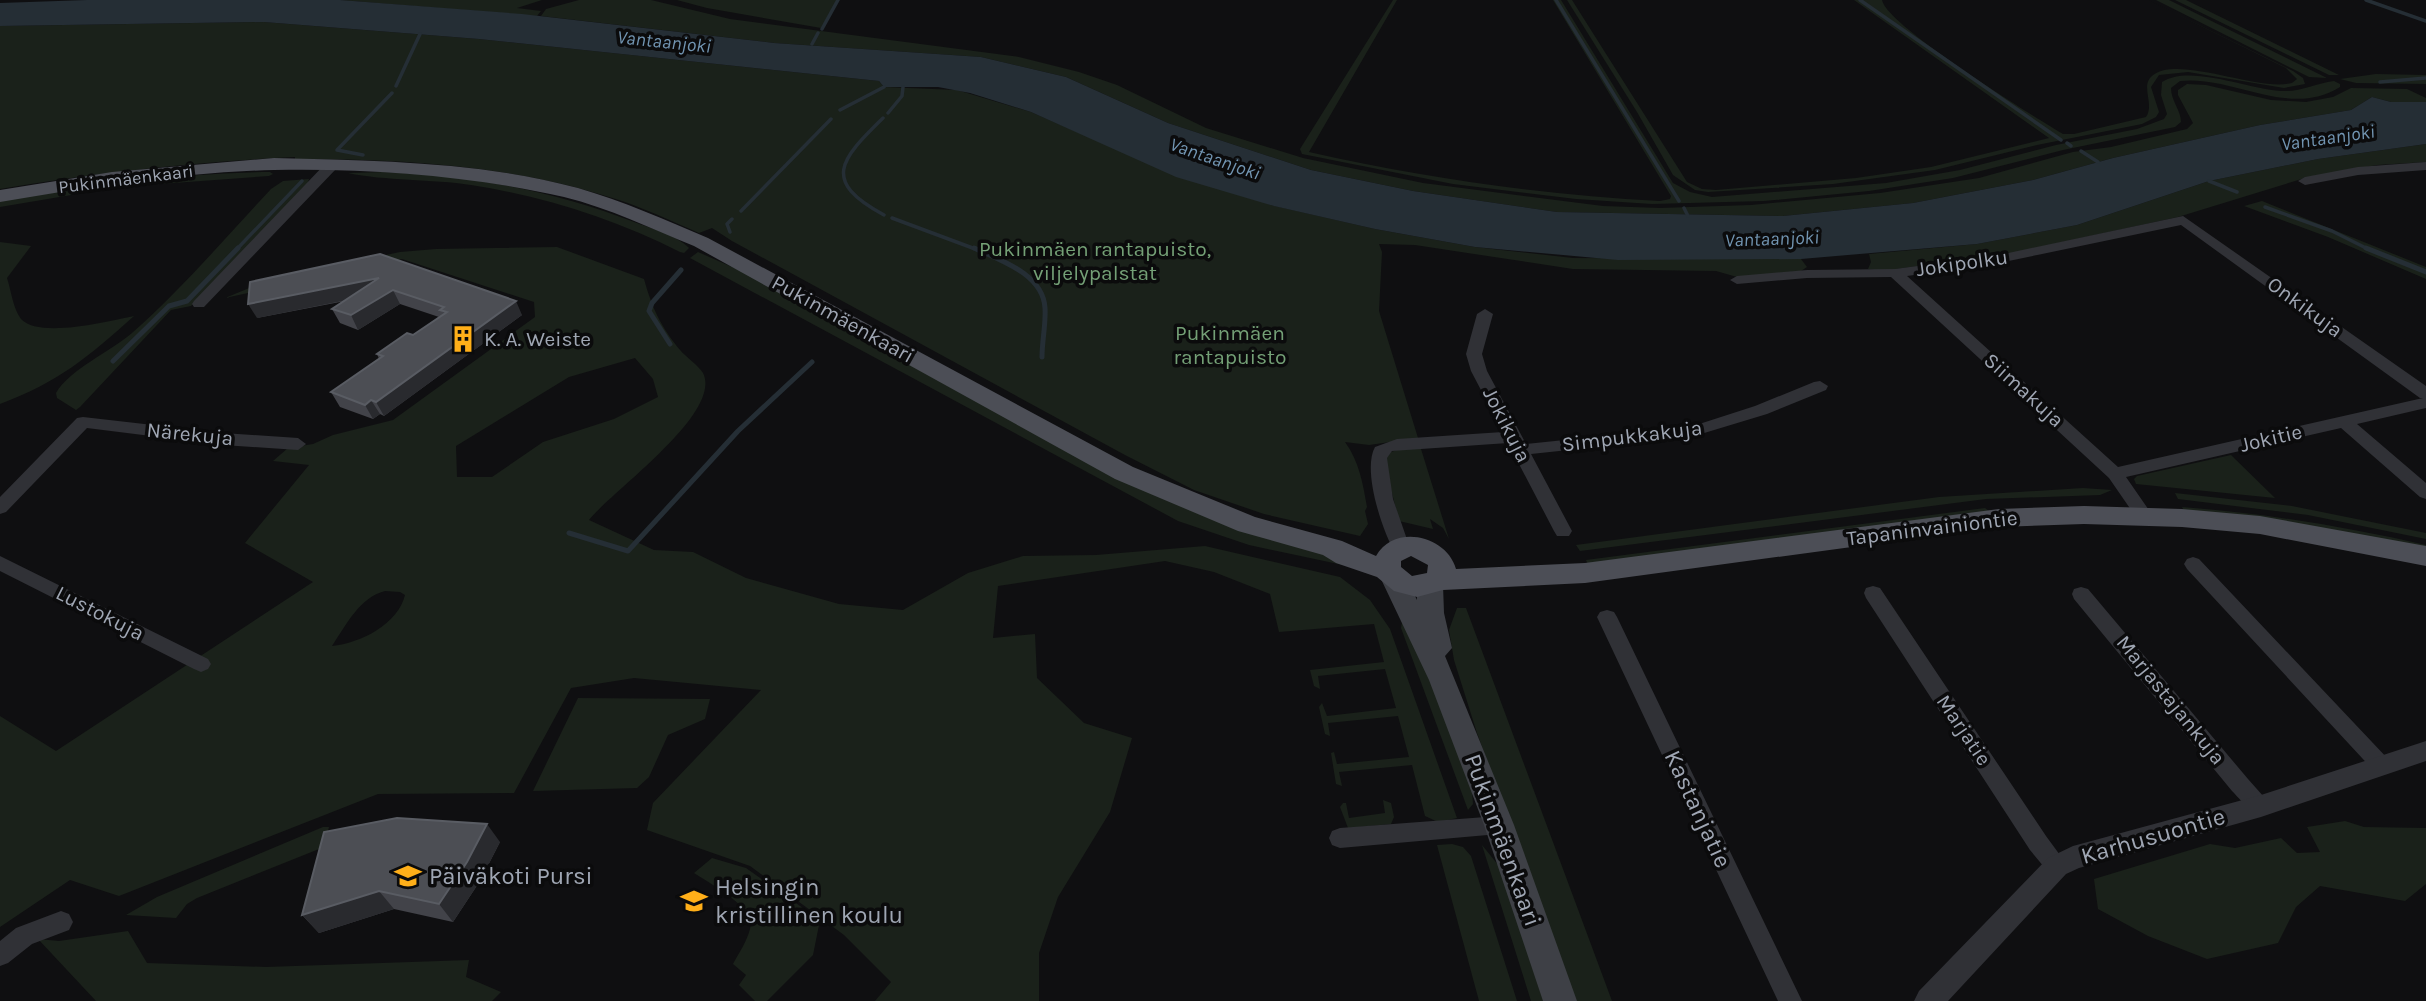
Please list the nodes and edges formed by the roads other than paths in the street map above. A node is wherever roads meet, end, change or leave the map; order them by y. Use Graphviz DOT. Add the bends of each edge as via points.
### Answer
graph roads {
  1 [pos="331,166"];
  2 [pos="2426,166"];
  3 [pos="2305,181"];
  4 [pos="0,197"];
  5 [pos="2183,220"];
  6 [pos="1895,273"];
  7 [pos="1737,280"];
  8 [pos="200,304"];
  9 [pos="1485,314"];
  10 [pos="1820,386"];
  11 [pos="2426,394"];
  12 [pos="2426,403"];
  13 [pos="2344,422"];
  14 [pos="298,444"];
  15 [pos="1517,444"];
  16 [pos="2115,474"];
  17 [pos="2426,493"];
  18 [pos="0,508"];
  19 [pos="2139,508"];
  20 [pos="1563,531"];
  21 [pos="2426,542"];
  22 [pos="2426,556"];
  23 [pos="1394,562"];
  24 [pos="0,563"];
  25 [pos="2193,564"];
  26 [pos="1436,575"];
  27 [pos="1873,593"];
  28 [pos="2081,594"];
  29 [pos="1607,617"];
  30 [pos="201,664"];
  31 [pos="1443,680"];
  32 [pos="2426,751"];
  33 [pos="2382,766"];
  34 [pos="2261,806"];
  35 [pos="1499,825"];
  36 [pos="1340,838"];
  37 [pos="2057,866"];
  38 [pos="61,922"];
  39 [pos="0,956"];
  40 [pos="1560,1001"];
  41 [pos="1790,1001"];
  42 [pos="1929,1001"];
  1 -- 4 [label="main road, Pukinmäenkaari" via="165,172"];
  1 -- 8 [label="street"];
  1 -- 23 [label="main road, Pukinmäenkaari" via="483,175 572,193 637,215 773,280 1124,473 1247,524 1346,556"];
  2 -- 3 [label="street"];
  5 -- 6 [label="street, Jokipolku" via="1999,259"];
  5 -- 11 [label="street, Onkikuja"];
  6 -- 7 [label="street, Jokipolku"];
  6 -- 16 [label="street, Siimakuja"];
  9 -- 15 [label="street, Jokikuja" via="1474,354"];
  10 -- 15 [label="street, Simpukkakuja" via="1691,432"];
  12 -- 13 [label="street, Jokitie"];
  13 -- 16 [label="street, Jokitie"];
  13 -- 17 [label="street"];
  14 -- 18 [label="street, Närekuja" via="83,422"];
  15 -- 20 [label="street, Jokikuja"];
  15 -- 23 [label="street, Simpukkakuja" via="1408,444 1381,452 1377,460 1392,526"];
  16 -- 19 [label="street, Siimakuja"];
  19 -- 21 [label="main road, Tapaninvainiontie" via="2251,510"];
  19 -- 22 [label="main road, Tapaninvainiontie"];
  19 -- 26 [label="main road, Tapaninvainiontie" via="1999,518 1585,573"];
  23 -- 26 [label="main road, Pukinmäenkaari" via="1412,587"];
  23 -- 26 [label="main road, Pukinmäenkaari" via="1422,548 1434,554"];
  23 -- 31 [label="main road, Pukinmäenkaari"];
  24 -- 30 [label="street, Lustokuja"];
  25 -- 33 [label="street"];
  26 -- 31 [label="main road, Pukinmäenkaari" via="1431,613"];
  27 -- 37 [label="street, Marjatie"];
  28 -- 34 [label="street, Marjastajankuja"];
  29 -- 41 [label="street, Kastanjatie"];
  31 -- 35 [label="main road, Pukinmäenkaari"];
  32 -- 33 [label="street, Karhusuontie"];
  33 -- 34 [label="street, Karhusuontie"];
  34 -- 37 [label="street, Karhusuontie"];
  35 -- 36 [label="street"];
  35 -- 40 [label="main road, Pukinmäenkaari"];
  37 -- 42 [label="street, Karhusuontie"];
  38 -- 39 [label="street" via="24,936"];
}
